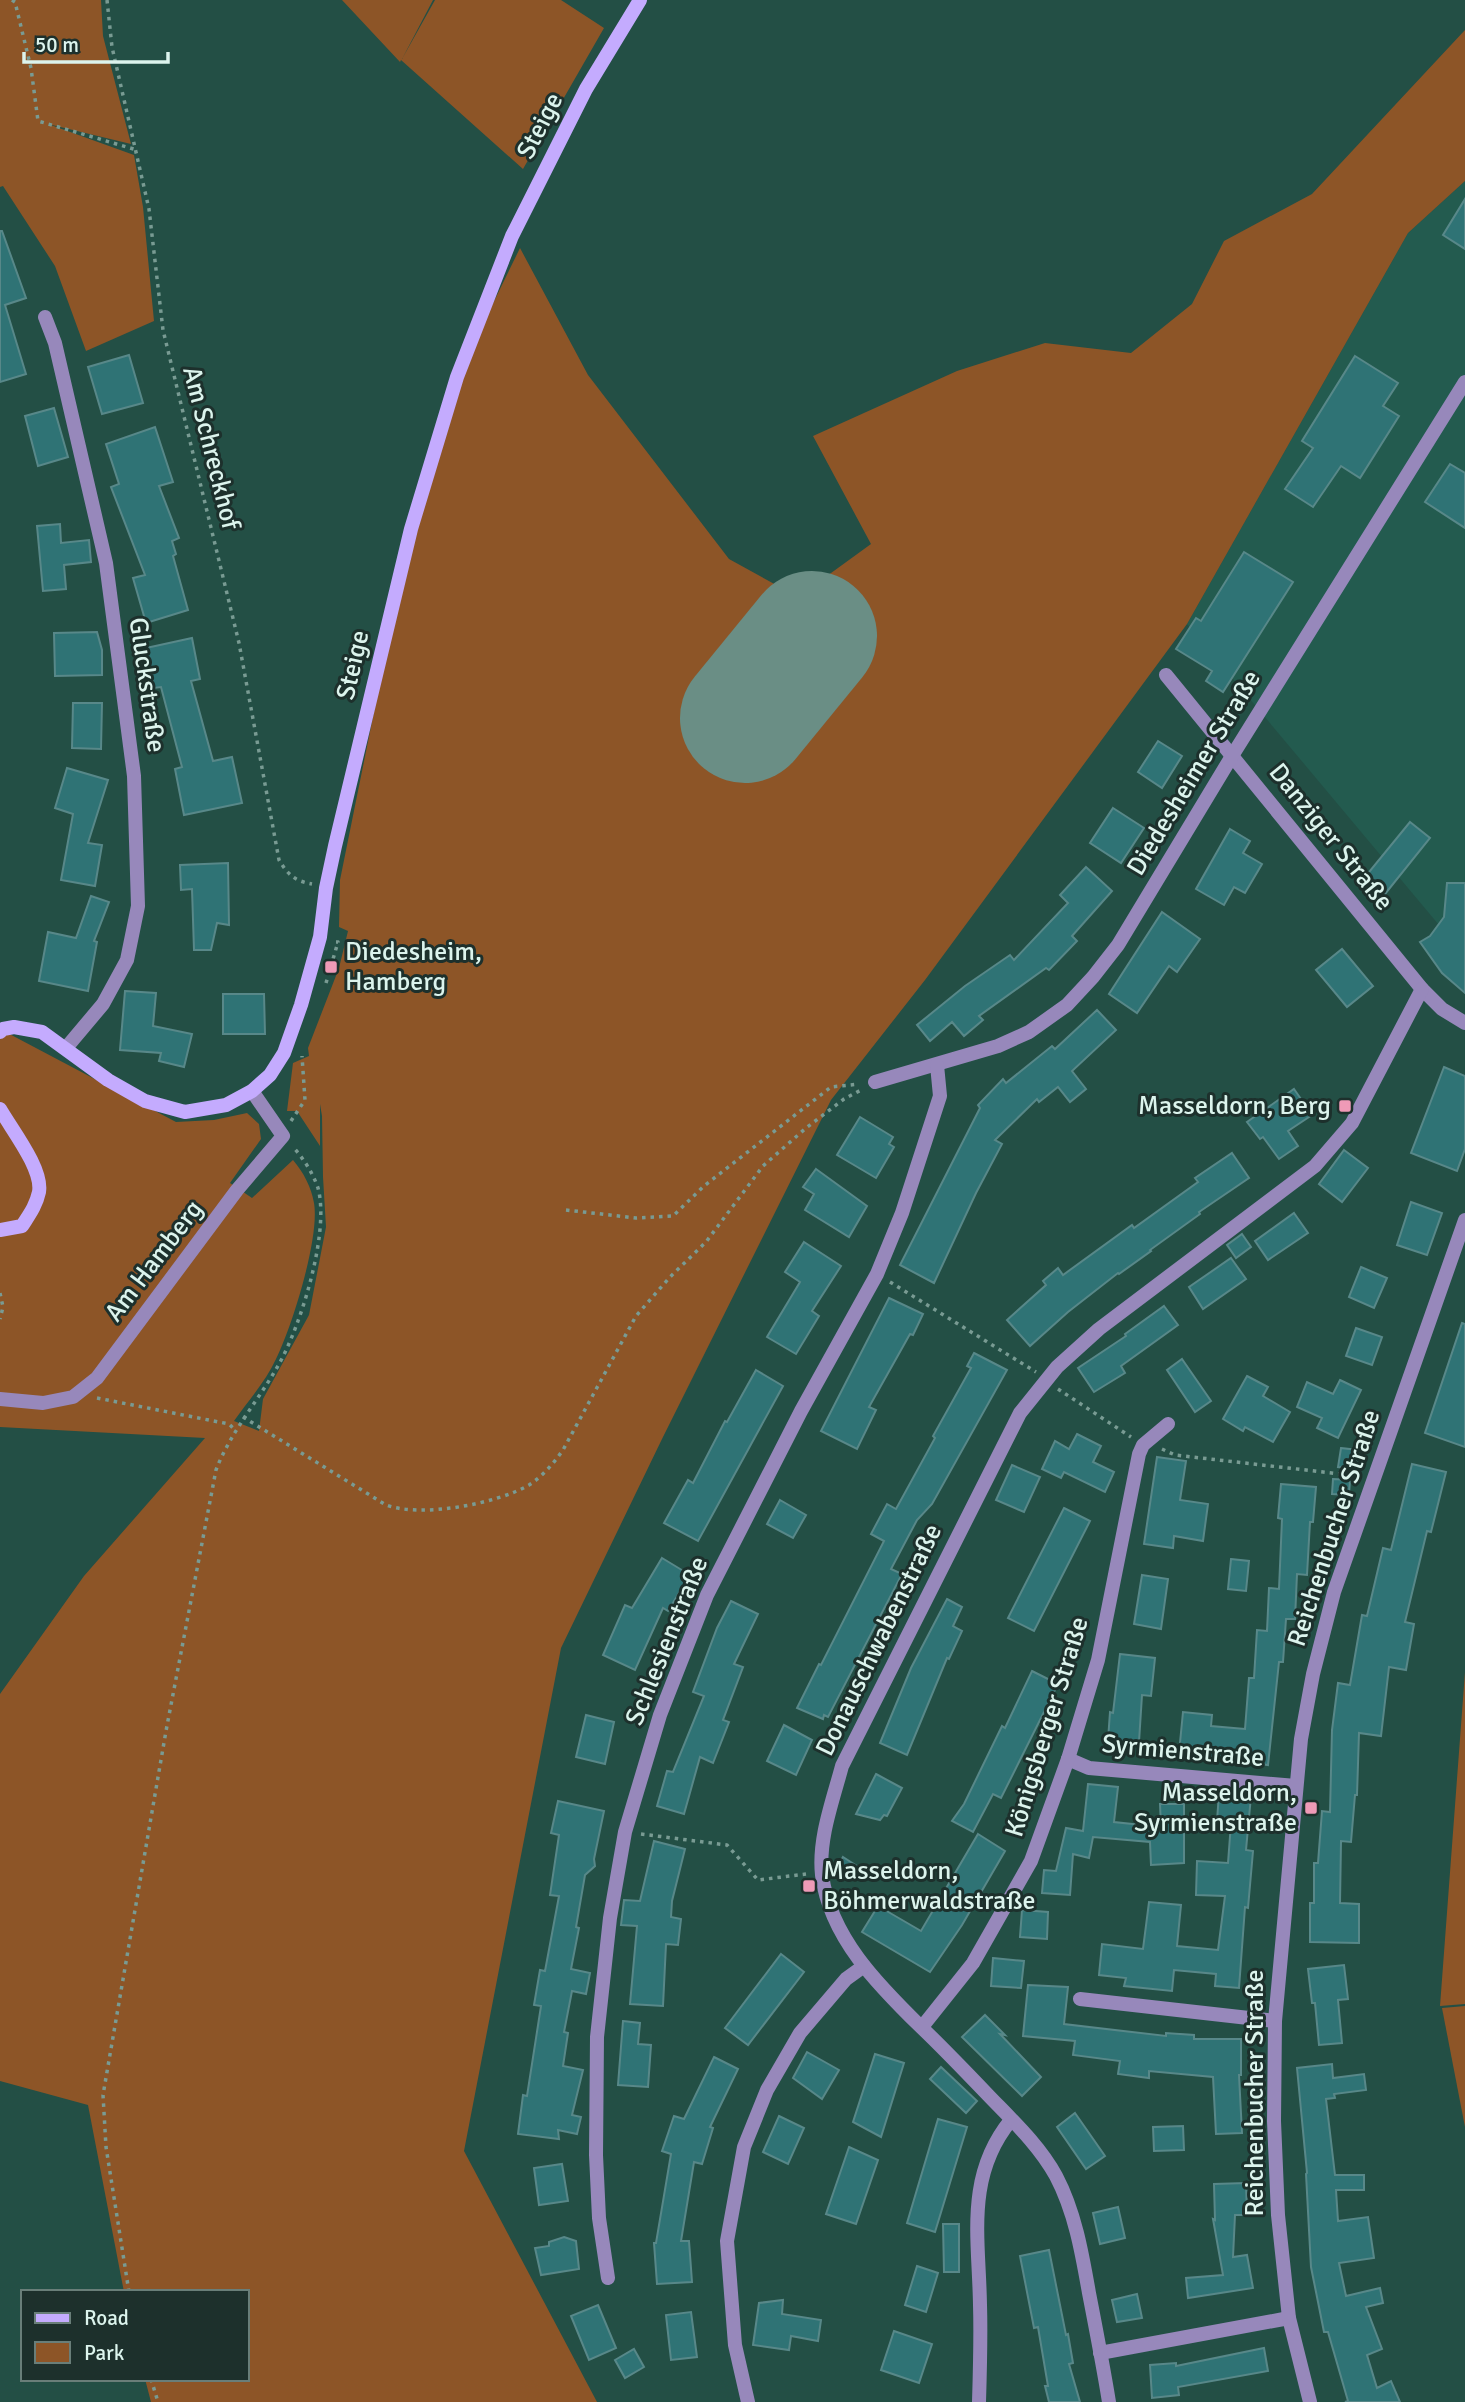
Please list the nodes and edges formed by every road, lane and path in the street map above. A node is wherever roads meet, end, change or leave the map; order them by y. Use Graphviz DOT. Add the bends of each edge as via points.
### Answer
graph roads {
  1 [pos="12,0"];
  2 [pos="107,0"];
  3 [pos="640,0"];
  4 [pos="137,150"];
  5 [pos="45,317"];
  6 [pos="1465,382"];
  7 [pos="1166,675"];
  8 [pos="1232,756"];
  9 [pos="314,885"];
  10 [pos="1422,989"];
  11 [pos="1465,1023"];
  12 [pos="0,1031"];
  13 [pos="66,1048"];
  14 [pos="937,1065"];
  15 [pos="875,1082"];
  16 [pos="252,1091"];
  17 [pos="0,1110"];
  18 [pos="283,1136"];
  19 [pos="566,1210"];
  20 [pos="1465,1220"];
  21 [pos="0,1230"];
  22 [pos="877,1274"];
  23 [pos="0,1293"];
  24 [pos="0,1319"];
  25 [pos="1050,1383"];
  26 [pos="83,1390"];
  27 [pos="0,1399"];
  28 [pos="243,1417"];
  29 [pos="1168,1424"];
  30 [pos="236,1431"];
  31 [pos="1133,1438"];
  32 [pos="1163,1450"];
  33 [pos="1372,1481"];
  34 [pos="1068,1759"];
  35 [pos="1296,1786"];
  36 [pos="648,1835"];
  37 [pos="807,1874"];
  38 [pos="864,1966"];
  39 [pos="1080,1999"];
  40 [pos="1275,2021"];
  41 [pos="922,2028"];
  42 [pos="1012,2120"];
  43 [pos="608,2278"];
  44 [pos="129,2290"];
  45 [pos="1289,2318"];
  46 [pos="1100,2353"];
  47 [pos="152,2381"];
  48 [pos="158,2402"];
  49 [pos="748,2402"];
  50 [pos="979,2402"];
  51 [pos="1109,2402"];
  52 [pos="1310,2402"];
  1 -- 4 [label="path" via="31,68 38,121"];
  2 -- 4 [label="path, Am Schreckhof" via="111,47"];
  3 -- 16 [label="street, Steige" via="586,89 512,236 457,377 411,529 301,1005 285,1053"];
  4 -- 9 [label="path, Am Schreckhof" via="163,330 239,643 279,860 299,882"];
  5 -- 13 [label="street, Gluckstraße" via="106,563 134,776 138,906 127,960 103,1004"];
  6 -- 8 [label="street, Diedesheimer Straße"];
  7 -- 8 [label="street, Danziger Straße"];
  8 -- 10 [label="street, Danziger Straße"];
  8 -- 14 [label="street, Diedesheimer Straße" via="1118,945 1067,1005 1029,1032"];
  10 -- 11 [label="street, Danziger Straße"];
  10 -- 25 [label="street, Donauschwabenstraße" via="1352,1123 1315,1166 1099,1329"];
  12 -- 13 [label="street, Steige" via="14,1027 42,1032"];
  13 -- 16 [label="street, Steige" via="145,1101 185,1112 226,1105"];
  14 -- 15 [label="street, Diedesheimer Straße"];
  14 -- 22 [label="street, Schlesienstraße" via="940,1096"];
  15 -- 19 [label="path" via="831,1087 704,1186 673,1216 636,1218"];
  15 -- 28 [label="path" via="844,1099 763,1166 706,1241 636,1317 553,1465 511,1494 456,1506 400,1510"];
  16 -- 18 [label="street"];
  17 -- 21 [label="street" via="35,1169 40,1189 22,1226"];
  18 -- 26 [label="street, Am Hamberg" via="97,1378"];
  18 -- 28 [label="path" via="302,1157 317,1188 321,1221 298,1321 279,1363"];
  20 -- 33 [label="street, Reichenbucher Straße"];
  22 -- 25 [label="path"];
  22 -- 43 [label="street, Schlesienstraße" via="708,1595 660,1716 625,1832 597,2037 596,2155"];
  23 -- 24 [label="path"];
  25 -- 31 [label="path"];
  25 -- 38 [label="street, Donauschwabenstraße" via="1020,1413 842,1766 825,1826 822,1873 832,1911"];
  26 -- 27 [label="street, Am Hamberg" via="73,1397 43,1403"];
  26 -- 30 [label="path" via="91,1397 229,1424"];
  28 -- 30 [label="path"];
  29 -- 34 [label="street, Königsberger Straße" via="1139,1454 1098,1660"];
  30 -- 44 [label="path" via="216,1470 206,1519 103,2095 106,2147"];
  32 -- 33 [label="path"];
  33 -- 35 [label="street, Reichenbucher Straße" via="1334,1592 1313,1674"];
  34 -- 35 [label="street, Syrmienstraße" via="1089,1768"];
  34 -- 41 [label="street, Königsberger Straße" via="1031,1861 973,1963"];
  35 -- 40 [label="street, Reichenbucher Straße"];
  36 -- 37 [label="path" via="727,1845 758,1880"];
  38 -- 41 [label="street, Donauschwabenstraße"];
  38 -- 49 [label="street" via="846,1979 800,2034 767,2090 744,2147 727,2241 735,2345"];
  39 -- 40 [label="street"];
  40 -- 45 [label="street, Reichenbucher Straße" via="1278,2215"];
  41 -- 42 [label="street, Donauschwabenstraße"];
  42 -- 46 [label="street, Donauschwabenstraße" via="1038,2148 1072,2213"];
  42 -- 50 [label="street" via="988,2155 980,2191 976,2230"];
  45 -- 46 [label="street"];
  45 -- 52 [label="street, Reichenbucher Straße"];
  46 -- 51 [label="street, Donauschwabenstraße"];
  47 -- 48 [label="path"];
}
